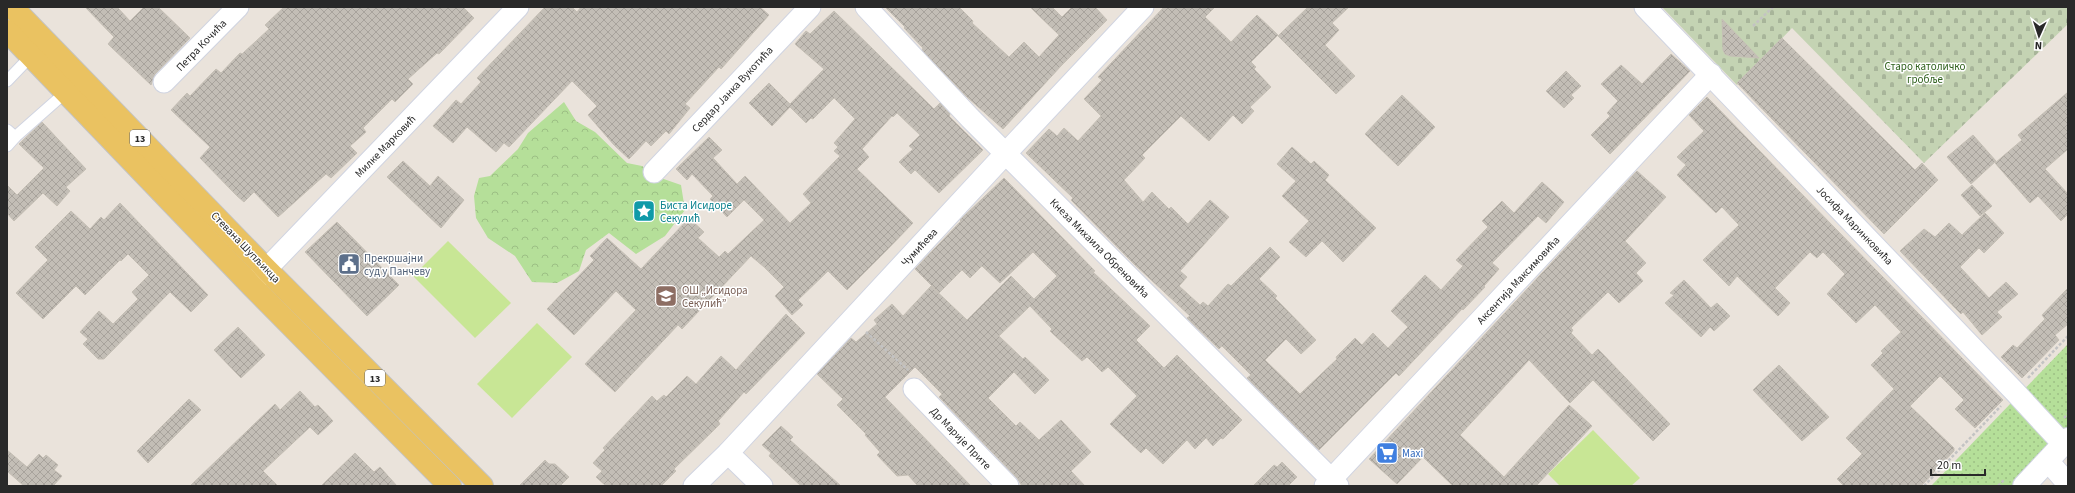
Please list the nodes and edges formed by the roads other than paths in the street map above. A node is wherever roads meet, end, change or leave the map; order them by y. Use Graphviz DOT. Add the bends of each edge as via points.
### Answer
graph roads {
  1 [pos="12,7"];
  2 [pos="238,7"];
  3 [pos="518,7"];
  4 [pos="810,7"];
  5 [pos="866,7"];
  6 [pos="1143,7"];
  7 [pos="1645,7"];
  8 [pos="7,32"];
  9 [pos="31,56"];
  10 [pos="1711,74"];
  11 [pos="7,81"];
  12 [pos="164,82"];
  13 [pos="66,92"];
  14 [pos="11,133"];
  15 [pos="7,146"];
  16 [pos="1006,153"];
  17 [pos="654,172"];
  18 [pos="267,270"];
  19 [pos="251,285"];
  20 [pos="914,389"];
  21 [pos="2065,442"];
  22 [pos="728,453"];
  23 [pos="2048,461"];
  24 [pos="1331,484"];
  25 [pos="2068,484"];
  26 [pos="450,486"];
  27 [pos="482,486"];
  28 [pos="694,486"];
  29 [pos="762,486"];
  30 [pos="1008,486"];
  31 [pos="2024,486"];
  1 -- 18 [label="main road, Стевана Шупљикца / 13"];
  2 -- 12 [label="street, Петра Кочића"];
  3 -- 18 [label="street, Милке Марковић"];
  4 -- 17 [label="street, Сердар Јанка Вукотића"];
  5 -- 16 [label="street, Кнеза Михаила Обреновића"];
  6 -- 16 [label="street, Чумићева"];
  7 -- 10 [label="street, Јосифа Маринковића"];
  8 -- 9 [label="main road, Стевана Шупљикца / 13"];
  9 -- 11 [label="lane"];
  9 -- 13 [label="main road, Стевана Шупљикца / 13"];
  10 -- 21 [label="street, Јосифа Маринковића"];
  10 -- 24 [label="street, Аксентија Максимовића"];
  13 -- 14 [label="lane"];
  13 -- 19 [label="main road, Стевана Шупљикца / 13"];
  14 -- 15 [label="lane"];
  16 -- 22 [label="street, Чумићева"];
  16 -- 24 [label="street, Кнеза Михаила Обреновића"];
  18 -- 19 [label="street, Милке Марковић"];
  18 -- 27 [label="main road, Стевана Шупљикца / 13"];
  19 -- 26 [label="main road, Стевана Шупљикца / 13"];
  20 -- 30 [label="street, Др Марије Прите"];
  21 -- 23 [label="street"];
  22 -- 28 [label="street, Чумићева"];
  22 -- 29 [label="street"];
  23 -- 25 [label="street"];
  23 -- 31 [label="street"];
}
